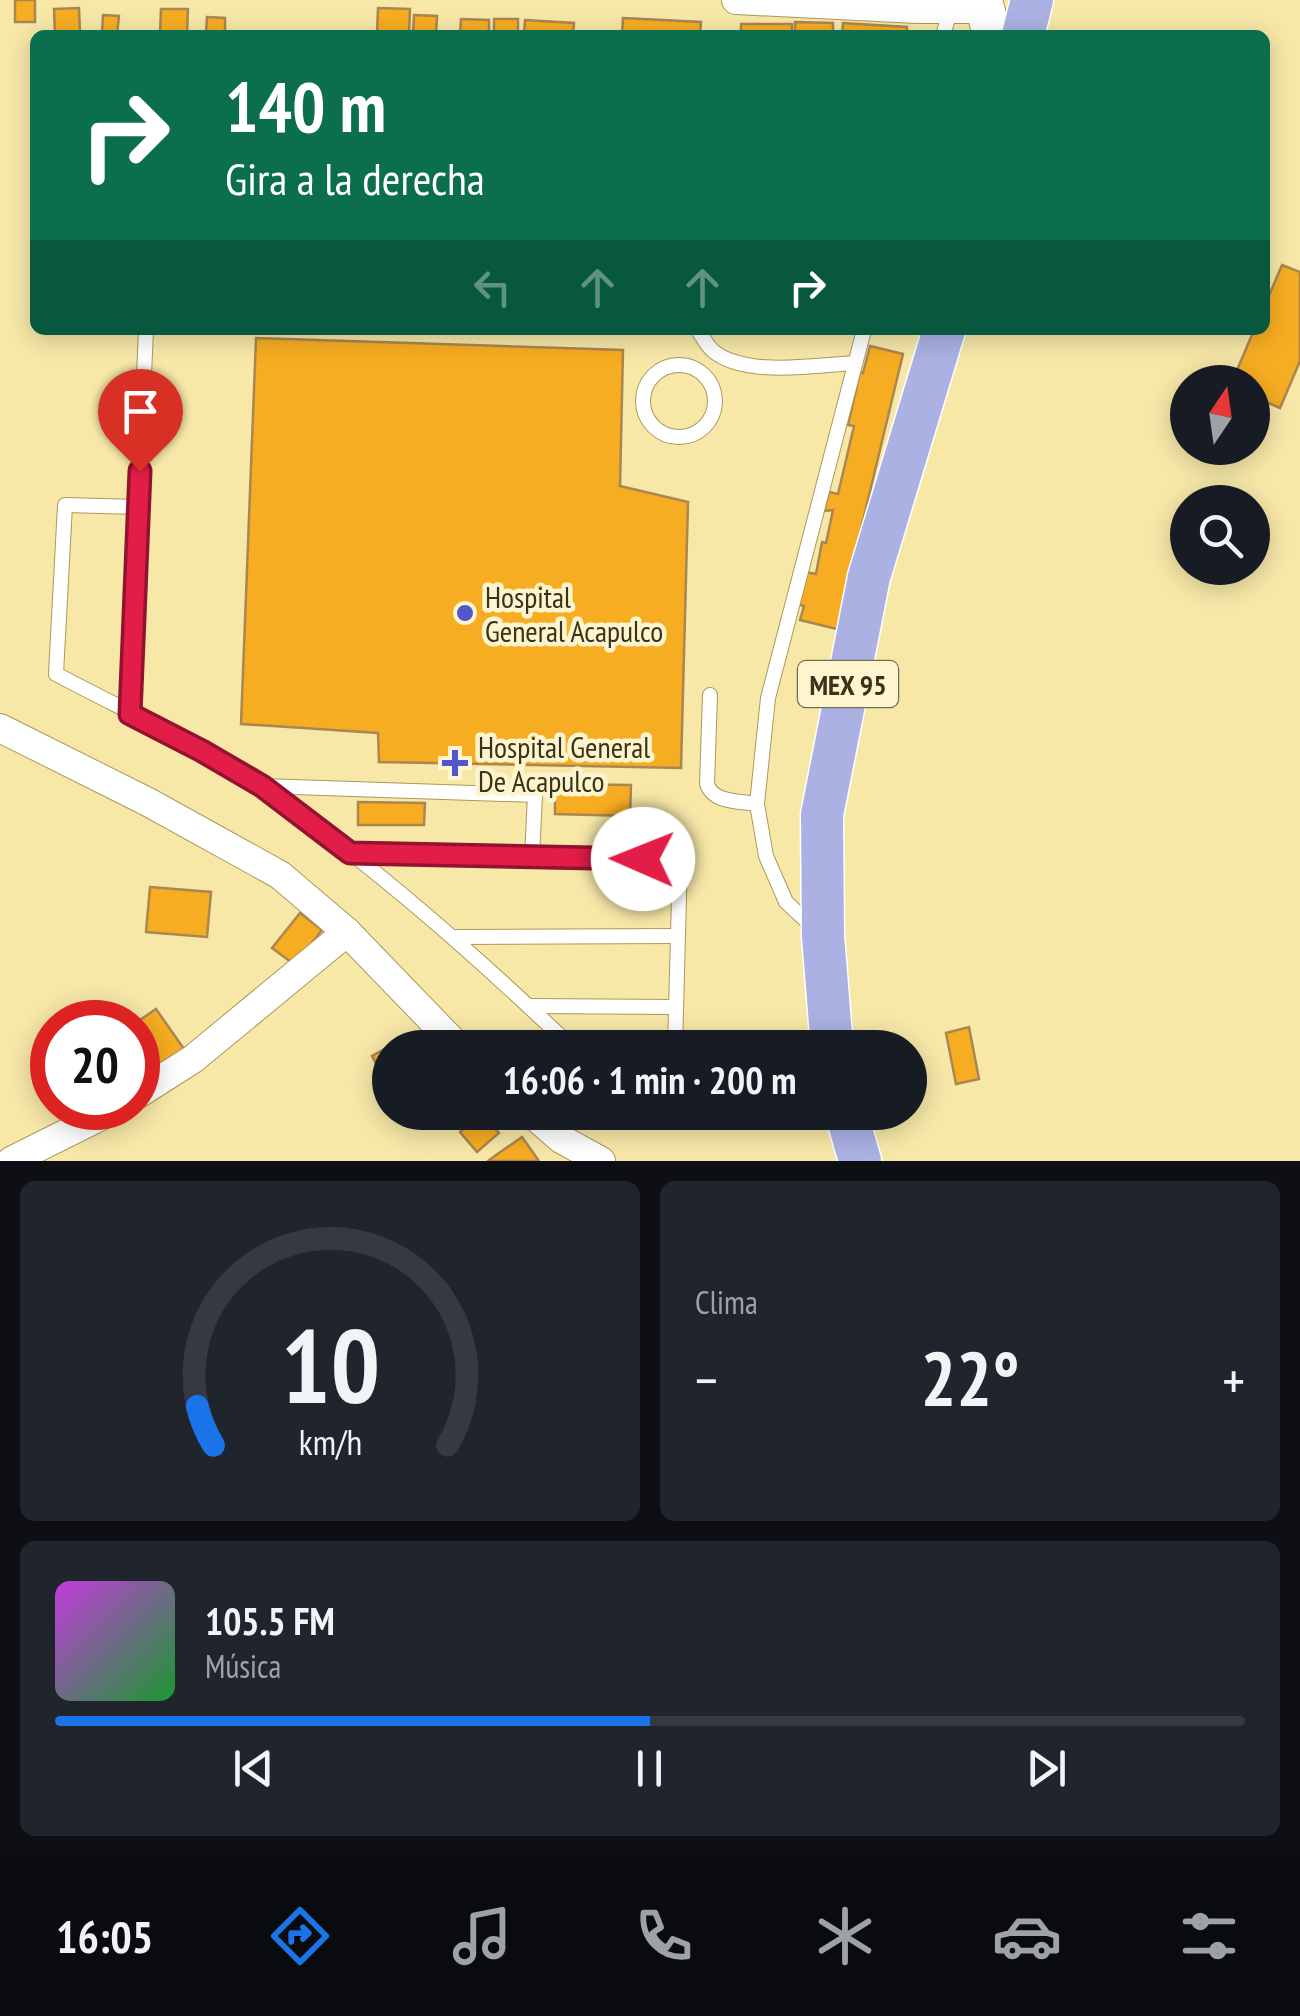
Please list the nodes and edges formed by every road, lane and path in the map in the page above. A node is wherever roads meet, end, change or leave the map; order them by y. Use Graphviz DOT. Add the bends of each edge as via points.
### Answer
graph roads {
  1 [pos="736,0"];
  2 [pos="1032,0"];
  3 [pos="981,17"];
  4 [pos="1024,30"];
  5 [pos="146,335"];
  6 [pos="701,335"];
  7 [pos="863,335"];
  8 [pos="942,335"];
  9 [pos="711,349"];
  10 [pos="856,363"];
  11 [pos="699,371"];
  12 [pos="138,507"];
  13 [pos="710,695"];
  14 [pos="130,714"];
  15 [pos="0,728"];
  16 [pos="262,786"];
  17 [pos="757,804"];
  18 [pos="350,853"];
  19 [pos="532,857"];
  20 [pos="348,932"];
  21 [pos="678,936"];
  22 [pos="823,936"];
  23 [pos="454,937"];
  24 [pos="529,1006"];
  25 [pos="676,1007"];
  26 [pos="442,1030"];
  27 [pos="554,1030"];
  28 [pos="676,1030"];
  29 [pos="831,1030"];
  30 [pos="160,1080"];
  31 [pos="73,1130"];
  32 [pos="551,1130"];
  33 [pos="851,1130"];
  34 [pos="11,1161"];
  35 [pos="601,1161"];
  36 [pos="860,1161"];
  1 -- 3 [label="street"];
  2 -- 4 [label="main road"];
  5 -- 12 [label="lane"];
  6 -- 9 [label="lane"];
  7 -- 10 [label="lane"];
  8 -- 22 [label="main road, MEX 95" via="869,577 822,814"];
  9 -- 10 [label="lane" via="734,362 778,368"];
  9 -- 11 [label="lane"];
  10 -- 17 [label="lane" via="768,698"];
  11 -- 11 [label="lane" via="714,391 703,428 680,437 657,430 643,398 653,376 675,365"];
  12 -- 14 [label="lane"];
  12 -- 14 [label="lane" via="65,505 56,674"];
  13 -- 17 [label="lane" via="706,784 718,798"];
  14 -- 16 [label="lane"];
  15 -- 20 [label="street" via="280,874"];
  16 -- 18 [label="lane"];
  16 -- 19 [label="lane" via="535,795"];
  17 -- 22 [label="lane" via="766,856 786,902"];
  18 -- 19 [label="lane"];
  18 -- 23 [label="lane"];
  19 -- 21 [label="lane" via="680,860"];
  20 -- 26 [label="street"];
  20 -- 30 [label="street"];
  21 -- 23 [label="lane"];
  21 -- 25 [label="lane"];
  22 -- 29 [label="main road, MEX 95"];
  23 -- 24 [label="lane"];
  24 -- 25 [label="lane"];
  24 -- 27 [label="lane"];
  25 -- 28 [label="lane"];
  31 -- 34 [label="street"];
  32 -- 35 [label="street"];
  33 -- 36 [label="main road"];
}
